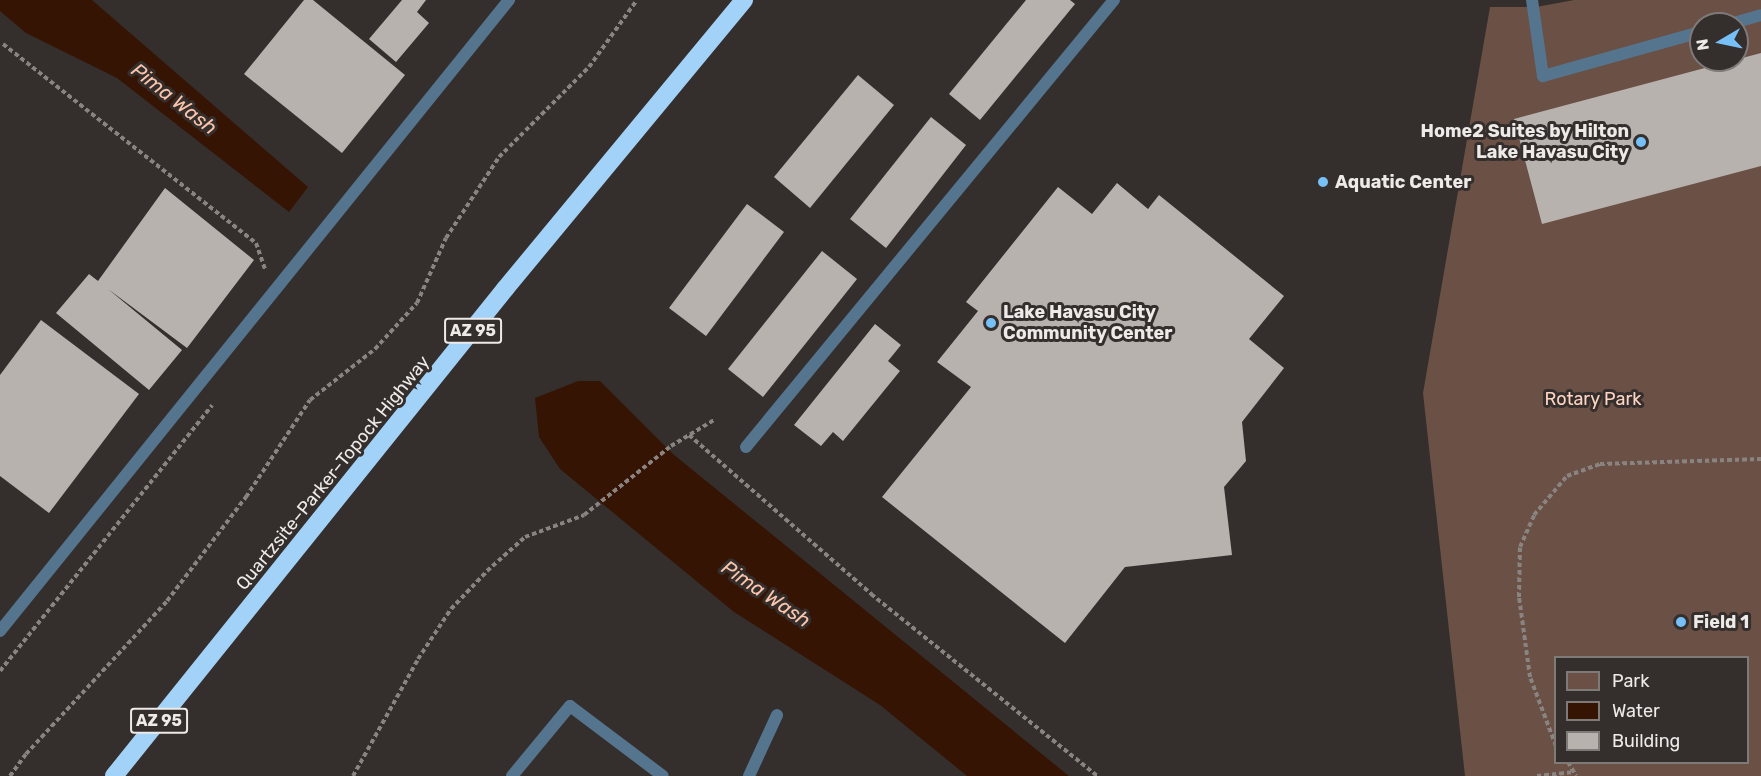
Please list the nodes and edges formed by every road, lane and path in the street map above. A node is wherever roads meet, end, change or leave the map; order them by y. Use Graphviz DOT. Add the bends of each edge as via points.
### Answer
graph roads {
  1 [pos="509,0"];
  2 [pos="637,0"];
  3 [pos="744,0"];
  4 [pos="1114,0"];
  5 [pos="1532,0"];
  6 [pos="1689,35"];
  7 [pos="3,44"];
  8 [pos="265,270"];
  9 [pos="215,400"];
  10 [pos="714,420"];
  11 [pos="689,435"];
  12 [pos="746,447"];
  13 [pos="1761,459"];
  14 [pos="0,631"];
  15 [pos="0,671"];
  16 [pos="777,716"];
  17 [pos="1554,741"];
  18 [pos="1575,774"];
  19 [pos="10,776"];
  20 [pos="114,776"];
  21 [pos="353,776"];
  22 [pos="512,776"];
  23 [pos="663,776"];
  24 [pos="749,776"];
  25 [pos="1097,776"];
  26 [pos="1537,776"];
  1 -- 14 [label="lane"];
  2 -- 19 [label="path" via="589,67 499,157 446,238 417,303 375,349 310,400 246,497 167,601"];
  3 -- 20 [label="highway, Quartzsite–Parker–Topock Highway / AZ 95" via="504,289"];
  4 -- 12 [label="lane"];
  5 -- 6 [label="lane" via="1543,76"];
  7 -- 8 [label="path" via="256,243"];
  9 -- 15 [label="path"];
  10 -- 11 [label="path"];
  11 -- 21 [label="path" via="568,524 525,537 451,609 418,659"];
  11 -- 25 [label="path" via="871,594"];
  13 -- 17 [label="path" via="1600,464 1567,476 1534,515 1520,547 1519,597 1530,677"];
  16 -- 24 [label="lane"];
  18 -- 26 [label="path"];
  22 -- 23 [label="lane" via="570,706"];
}
